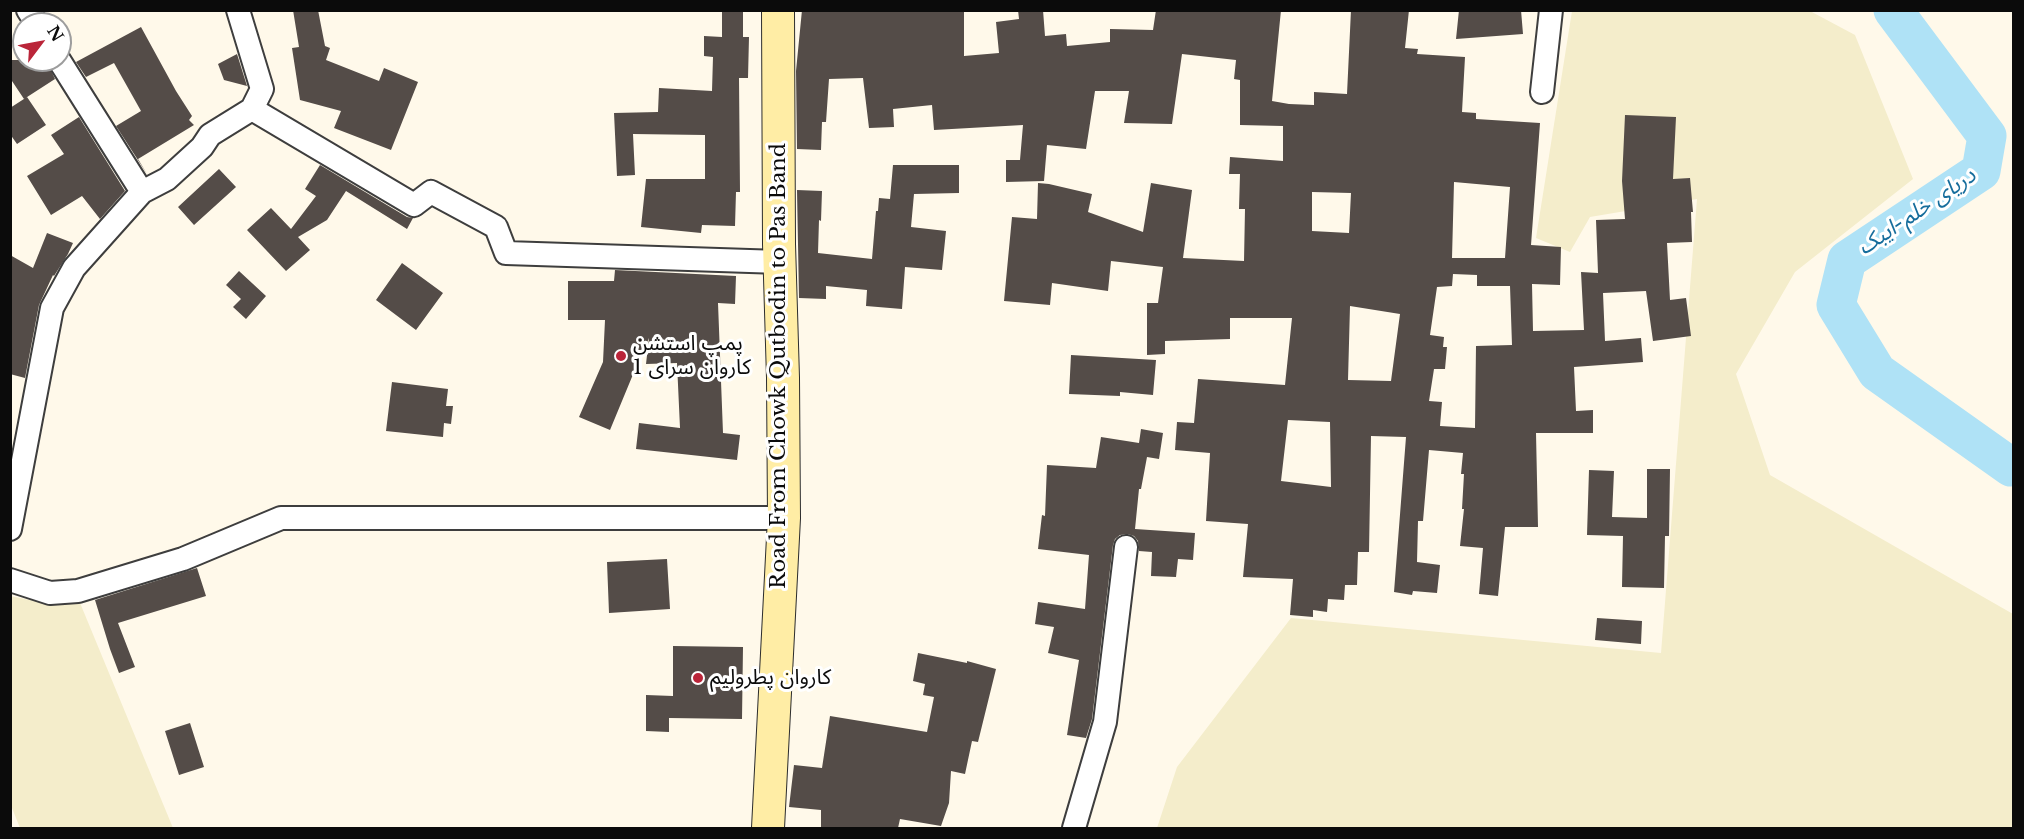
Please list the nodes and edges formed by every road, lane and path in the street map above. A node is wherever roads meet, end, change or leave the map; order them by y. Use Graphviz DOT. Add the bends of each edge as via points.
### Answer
graph roads {
  1 [pos="238,10"];
  2 [pos="778,10"];
  3 [pos="1551,10"];
  4 [pos="67,72"];
  5 [pos="1542,92"];
  6 [pos="252,109"];
  7 [pos="142,192"];
  8 [pos="780,262"];
  9 [pos="784,519"];
  10 [pos="10,529"];
  11 [pos="1126,547"];
  12 [pos="10,580"];
  13 [pos="768,828"];
  14 [pos="1074,828"];
  1 -- 6 [label="street" via="262,89"];
  2 -- 8 [label="main road, Road From Chowk Qutbodin to Pas Band"];
  3 -- 5 [label="street"];
  4 -- 7 [label="street"];
  6 -- 7 [label="street" via="210,135 167,179"];
  6 -- 8 [label="street" via="414,205 431,192 496,227 506,253"];
  7 -- 10 [label="street" via="74,268 52,308"];
  8 -- 9 [label="main road, Road From Chowk Qutbodin to Pas Band"];
  9 -- 12 [label="street" via="281,518 183,559 78,591 50,593"];
  9 -- 13 [label="main road, Road From Chowk Qutbodin to Pas Band"];
  11 -- 14 [label="street" via="1105,722"];
}
